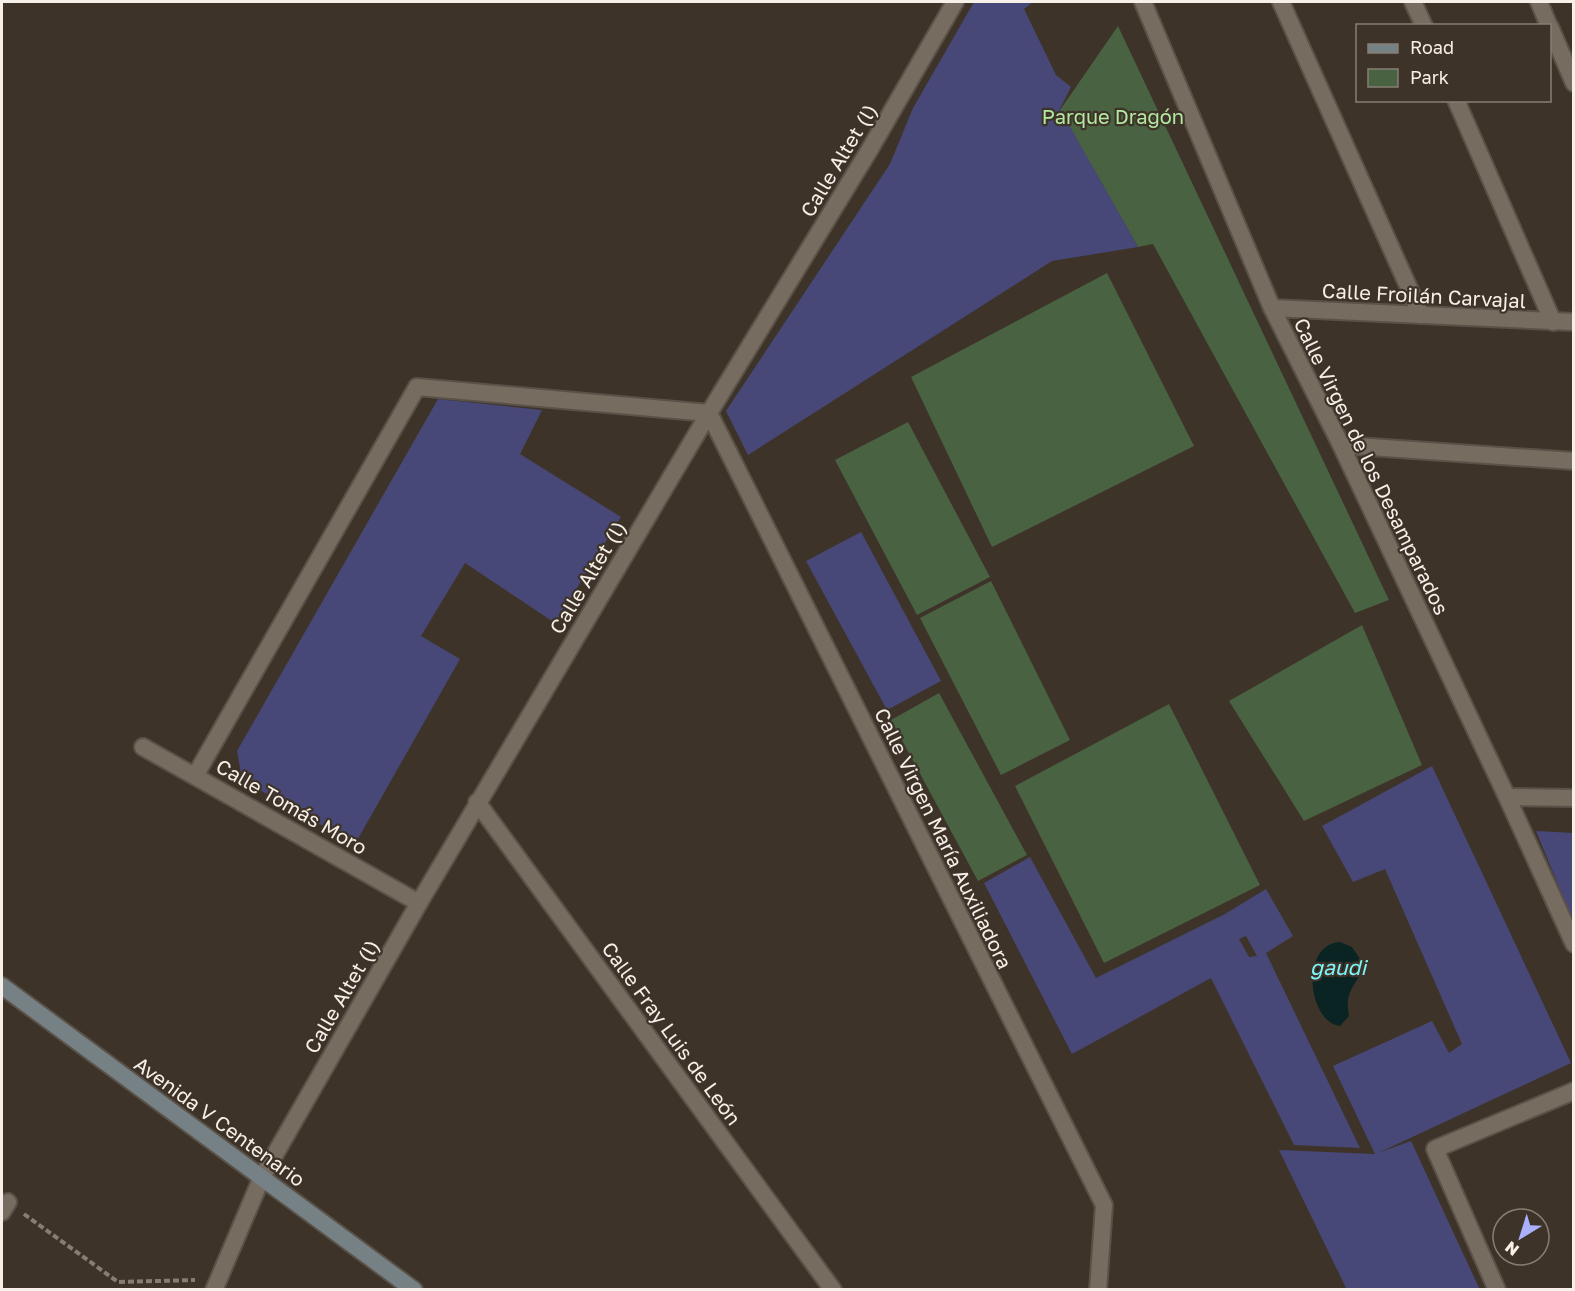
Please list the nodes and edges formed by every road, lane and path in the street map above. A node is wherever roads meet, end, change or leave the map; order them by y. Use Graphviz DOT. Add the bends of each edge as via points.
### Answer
graph roads {
  1 [pos="955,2"];
  2 [pos="1143,2"];
  3 [pos="1281,2"];
  4 [pos="1413,2"];
  5 [pos="1539,2"];
  6 [pos="1423,24"];
  7 [pos="1548,24"];
  8 [pos="1551,30"];
  9 [pos="1568,60"];
  10 [pos="1574,83"];
  11 [pos="1457,102"];
  12 [pos="1272,308"];
  13 [pos="1420,315"];
  14 [pos="1553,322"];
  15 [pos="1573,323"];
  16 [pos="709,413"];
  17 [pos="1341,445"];
  18 [pos="1574,460"];
  19 [pos="143,747"];
  20 [pos="195,776"];
  21 [pos="1508,797"];
  22 [pos="1574,798"];
  23 [pos="477,802"];
  24 [pos="419,903"];
  25 [pos="1574,945"];
  26 [pos="2,986"];
  27 [pos="1574,1091"];
  28 [pos="262,1177"];
  29 [pos="5,1207"];
  30 [pos="215,1285"];
  31 [pos="414,1290"];
  32 [pos="833,1290"];
  33 [pos="1098,1290"];
  34 [pos="1497,1290"];
  1 -- 16 [label="street, Calle Altet (l)"];
  2 -- 12 [label="street, Calle Virgen de los Desamparados"];
  3 -- 13 [label="street"];
  4 -- 6 [label="street"];
  5 -- 7 [label="street"];
  8 -- 9 [label="street"];
  9 -- 10 [label="street"];
  11 -- 14 [label="street"];
  12 -- 13 [label="street, Calle Froilán Carvajal"];
  12 -- 17 [label="street, Calle Virgen de los Desamparados"];
  13 -- 14 [label="street, Calle Froilán Carvajal"];
  14 -- 15 [label="street, Calle Froilán Carvajal"];
  16 -- 20 [label="street" via="417,387"];
  16 -- 23 [label="street, Calle Altet (l)"];
  16 -- 33 [label="street, Calle Virgen María Auxiliadora" via="1104,1205"];
  17 -- 18 [label="street"];
  17 -- 21 [label="street, Calle Virgen de los Desamparados"];
  19 -- 20 [label="street, Calle Tomás Moro"];
  20 -- 24 [label="street, Calle Tomás Moro"];
  21 -- 22 [label="street"];
  21 -- 25 [label="street, Calle Virgen de los Desamparados"];
  23 -- 24 [label="street, Calle Altet (l)"];
  23 -- 32 [label="street, Calle Fray Luis de León"];
  24 -- 28 [label="street, Calle Altet (l)"];
  26 -- 28 [label="main road, Avenida V Centenario"];
  27 -- 34 [label="street" via="1435,1149"];
  28 -- 30 [label="street, Calle Altet (l)"];
  28 -- 31 [label="main road, Avenida V Centenario"];
  29 -- 30 [label="path" via="118,1282"];
}
